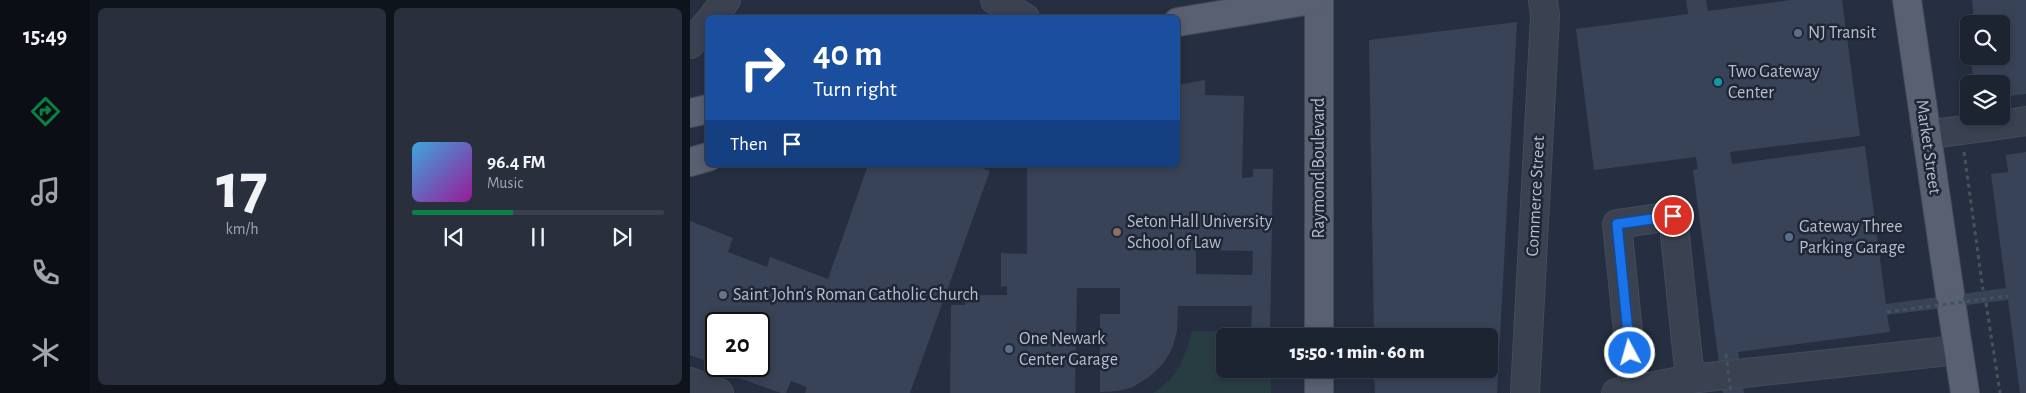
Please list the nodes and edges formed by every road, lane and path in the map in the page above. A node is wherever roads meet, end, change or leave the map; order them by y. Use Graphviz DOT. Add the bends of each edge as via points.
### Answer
graph roads {
  1 [pos="726,0"];
  2 [pos="995,0"];
  3 [pos="1311,0"];
  4 [pos="1319,0"];
  5 [pos="1544,0"];
  6 [pos="1907,0"];
  7 [pos="714,15"];
  8 [pos="1020,15"];
  9 [pos="1180,22"];
  10 [pos="705,26"];
  11 [pos="690,44"];
  12 [pos="705,110"];
  13 [pos="690,113"];
  14 [pos="2017,123"];
  15 [pos="1961,131"];
  16 [pos="1926,135"];
  17 [pos="705,158"];
  18 [pos="690,162"];
  19 [pos="1983,290"];
  20 [pos="2008,296"];
  21 [pos="1986,304"];
  22 [pos="1887,312"];
  23 [pos="1319,328"];
  24 [pos="1958,350"];
  25 [pos="1726,354"];
  26 [pos="1320,378"];
  27 [pos="1690,379"];
  28 [pos="690,382"];
  29 [pos="1625,391"];
  30 [pos="719,393"];
  31 [pos="1320,393"];
  32 [pos="1525,393"];
  33 [pos="1731,393"];
  34 [pos="1965,393"];
  35 [pos="2000,393"];
  1 -- 7 [label="street"];
  2 -- 8 [label="street"];
  3 -- 9 [label="main road"];
  4 -- 23 [label="main road, Raymond Boulevard"];
  5 -- 32 [label="street, Commerce Street"];
  6 -- 16 [label="main road, Market Street"];
  10 -- 11 [label="street"];
  12 -- 13 [label="main road"];
  14 -- 15 [label="street"];
  15 -- 16 [label="street"];
  15 -- 19 [label="path"];
  16 -- 24 [label="main road, Market Street"];
  17 -- 18 [label="main road"];
  20 -- 22 [label="path, bridge"];
  21 -- 35 [label="path"];
  24 -- 27 [label="street"];
  24 -- 34 [label="main road, Market Street"];
  25 -- 33 [label="path, bridge"];
  26 -- 31 [label="main road"];
  27 -- 29 [label="street"];
  27 -- 29 [label="street" via="1673,216 1617,224"];
  28 -- 30 [label="street"];
}
